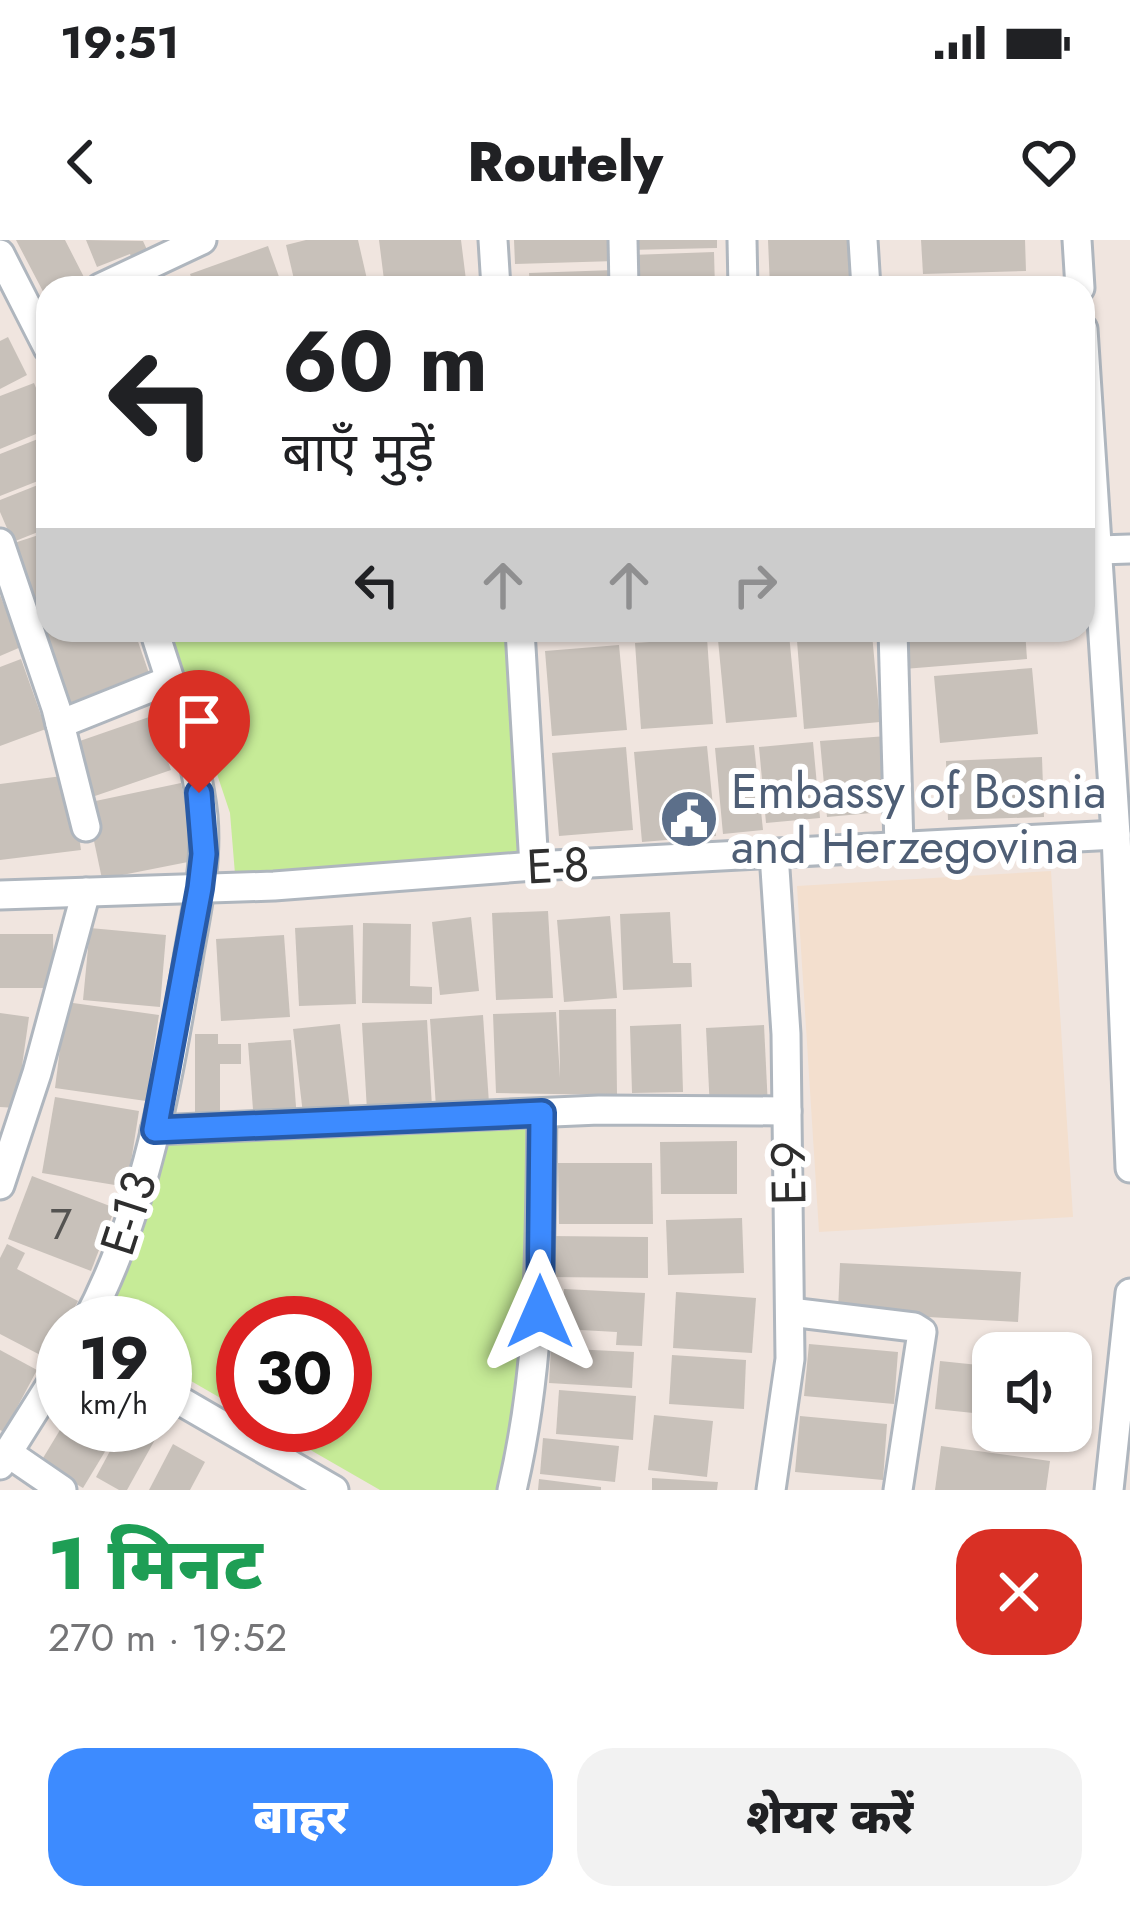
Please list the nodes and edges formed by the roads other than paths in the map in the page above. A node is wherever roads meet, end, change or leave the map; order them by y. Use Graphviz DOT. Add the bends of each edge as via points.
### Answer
graph roads {
  1 [pos="202,240"];
  2 [pos="493,240"];
  3 [pos="623,240"];
  4 [pos="742,240"];
  5 [pos="863,240"];
  6 [pos="1077,240"];
  7 [pos="0,254"];
  8 [pos="126,276"];
  9 [pos="495,276"];
  10 [pos="624,276"];
  11 [pos="743,276"];
  12 [pos="865,276"];
  13 [pos="1079,276"];
  14 [pos="36,309"];
  15 [pos="1095,509"];
  16 [pos="0,543"];
  17 [pos="1130,549"];
  18 [pos="1099,550"];
  19 [pos="158,642"];
  20 [pos="521,642"];
  21 [pos="893,642"];
  22 [pos="170,680"];
  23 [pos="61,724"];
  24 [pos="86,826"];
  25 [pos="1116,835"];
  26 [pos="899,847"];
  27 [pos="774,854"];
  28 [pos="534,866"];
  29 [pos="200,888"];
  30 [pos="86,892"];
  31 [pos="0,895"];
  32 [pos="788,1111"];
  33 [pos="542,1113"];
  34 [pos="155,1130"];
  35 [pos="1130,1168"];
  36 [pos="0,1185"];
  37 [pos="1130,1293"];
  38 [pos="98,1296"];
  39 [pos="790,1312"];
  40 [pos="36,1408"];
  41 [pos="192,1408"];
  42 [pos="4,1459"];
  43 [pos="62,1490"];
  44 [pos="334,1490"];
  45 [pos="512,1490"];
  46 [pos="771,1490"];
  47 [pos="898,1490"];
  48 [pos="1109,1490"];
  1 -- 8 [label="street"];
  2 -- 9 [label="street"];
  3 -- 10 [label="street"];
  4 -- 11 [label="street"];
  5 -- 12 [label="street"];
  6 -- 13 [label="street"];
  7 -- 14 [label="street"];
  15 -- 18 [label="street"];
  16 -- 23 [label="street"];
  17 -- 18 [label="street"];
  18 -- 25 [label="street"];
  19 -- 22 [label="street, E-13"];
  20 -- 28 [label="street"];
  21 -- 26 [label="street"];
  22 -- 23 [label="street"];
  22 -- 29 [label="street, E-13" via="203,816"];
  23 -- 24 [label="street"];
  25 -- 26 [label="street, E-8"];
  25 -- 35 [label="street"];
  26 -- 27 [label="street, E-8"];
  27 -- 28 [label="street, E-8"];
  27 -- 32 [label="street, E-9"];
  28 -- 29 [label="street, E-8"];
  29 -- 30 [label="street, E-8"];
  29 -- 34 [label="street, E-13"];
  30 -- 31 [label="street, E-8"];
  30 -- 36 [label="street"];
  32 -- 33 [label="street"];
  32 -- 39 [label="street, E-9"];
  33 -- 34 [label="street"];
  33 -- 45 [label="street" via="540,1312"];
  34 -- 38 [label="street, E-13"];
  37 -- 48 [label="street"];
  39 -- 46 [label="street, E-9"];
  39 -- 47 [label="street" via="922,1332"];
  40 -- 42 [label="street"];
  41 -- 44 [label="street"];
  42 -- 43 [label="street"];
}
